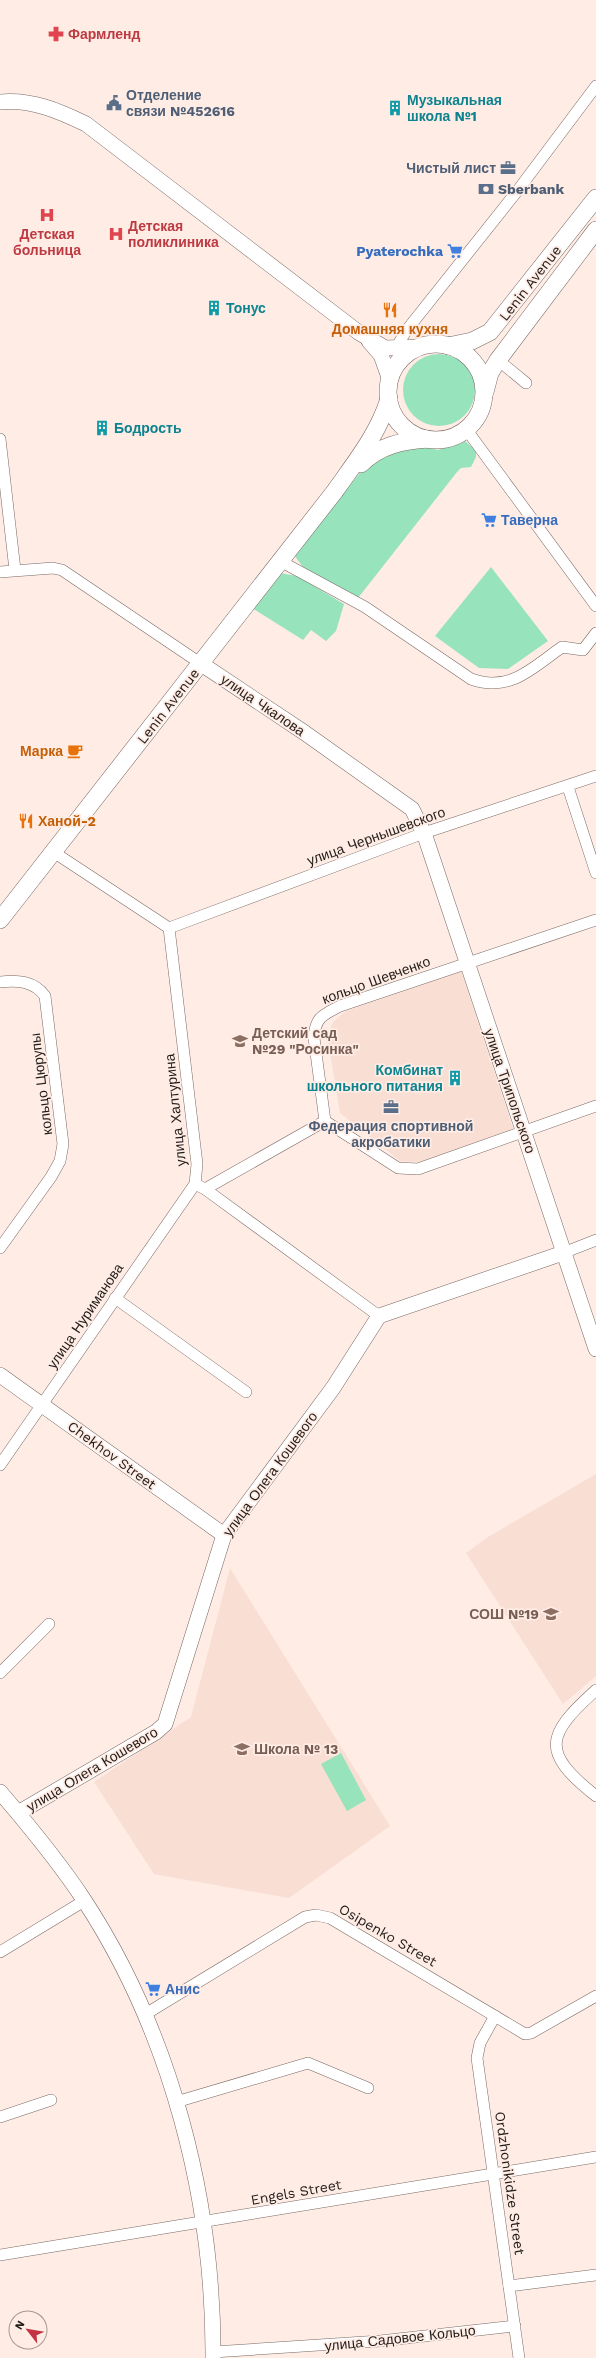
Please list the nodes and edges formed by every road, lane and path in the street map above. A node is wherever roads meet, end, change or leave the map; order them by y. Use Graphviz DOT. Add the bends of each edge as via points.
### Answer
graph roads {
  1 [pos="596,86"];
  2 [pos="0,102"];
  3 [pos="596,198"];
  4 [pos="596,230"];
  5 [pos="358,332"];
  6 [pos="448,346"];
  7 [pos="420,347"];
  8 [pos="396,348"];
  9 [pos="498,360"];
  10 [pos="390,380"];
  11 [pos="526,383"];
  12 [pos="484,394"];
  13 [pos="389,399"];
  14 [pos="466,429"];
  15 [pos="0,439"];
  16 [pos="428,439"];
  17 [pos="335,491"];
  18 [pos="280,561"];
  19 [pos="15,570"];
  20 [pos="0,572"];
  21 [pos="596,606"];
  22 [pos="596,633"];
  23 [pos="200,663"];
  24 [pos="596,776"];
  25 [pos="568,787"];
  26 [pos="424,833"];
  27 [pos="58,855"];
  28 [pos="596,873"];
  29 [pos="0,920"];
  30 [pos="596,920"];
  31 [pos="169,928"];
  32 [pos="466,964"];
  33 [pos="0,982"];
  34 [pos="596,1106"];
  35 [pos="325,1121"];
  36 [pos="524,1131"];
  37 [pos="200,1187"];
  38 [pos="596,1240"];
  39 [pos="0,1248"];
  40 [pos="563,1253"];
  41 [pos="115,1298"];
  42 [pos="379,1316"];
  43 [pos="596,1349"];
  44 [pos="0,1375"];
  45 [pos="246,1392"];
  46 [pos="43,1406"];
  47 [pos="0,1465"];
  48 [pos="224,1536"];
  49 [pos="48,1624"];
  50 [pos="0,1673"];
  51 [pos="596,1690"];
  52 [pos="0,1792"];
  53 [pos="596,1796"];
  54 [pos="18,1813"];
  55 [pos="84,1901"];
  56 [pos="0,1952"];
  57 [pos="596,1996"];
  58 [pos="144,2015"];
  59 [pos="495,2016"];
  60 [pos="368,2088"];
  61 [pos="52,2100"];
  62 [pos="176,2102"];
  63 [pos="0,2117"];
  64 [pos="596,2157"];
  65 [pos="493,2174"];
  66 [pos="203,2223"];
  67 [pos="0,2255"];
  68 [pos="596,2275"];
  69 [pos="509,2286"];
  70 [pos="515,2326"];
  71 [pos="213,2355"];
  72 [pos="519,2358"];
  1 -- 8 [label="street" via="518,190 406,331"];
  2 -- 5 [label="street" via="36,104 86,124"];
  3 -- 6 [label="main road, Lenin Avenue" via="490,332 472,341"];
  4 -- 9 [label="main road, Lenin Avenue"];
  5 -- 8 [label="street" via="385,348"];
  5 -- 10 [label="street" via="381,355"];
  6 -- 7 [label="main road" via="439,344"];
  6 -- 12 [label="main road" via="460,350 478,369"];
  7 -- 8 [label="street"];
  7 -- 10 [label="main road" via="401,361"];
  9 -- 11 [label="street"];
  9 -- 12 [label="main road, Lenin Avenue" via="490,373"];
  10 -- 13 [label="main road"];
  12 -- 14 [label="main road" via="479,413"];
  13 -- 16 [label="main road" via="391,408 402,425 418,436"];
  13 -- 17 [label="main road, Lenin Avenue" via="371,441"];
  14 -- 16 [label="main road" via="448,438"];
  14 -- 21 [label="street"];
  15 -- 19 [label="street"];
  16 -- 17 [label="main road, Lenin Avenue" via="394,443 378,451"];
  17 -- 18 [label="main road, Lenin Avenue"];
  18 -- 22 [label="street" via="365,607 471,680 483,683 496,684 521,676 562,647 582,650"];
  18 -- 23 [label="main road, Lenin Avenue"];
  19 -- 20 [label="street, улица Чкалова"];
  19 -- 23 [label="street, улица Чкалова" via="62,570"];
  23 -- 26 [label="street, улица Чкалова" via="412,809"];
  23 -- 29 [label="main road, Lenin Avenue"];
  24 -- 25 [label="street, улица Чернышевского"];
  25 -- 26 [label="street, улица Чернышевского"];
  25 -- 28 [label="street"];
  26 -- 31 [label="street, улица Чернышевского"];
  26 -- 32 [label="street, улица Трипольского"];
  27 -- 31 [label="street"];
  30 -- 32 [label="street, кольцо Шевченко"];
  31 -- 37 [label="street, улица Халтурина"];
  32 -- 35 [label="street, кольцо Шевченко" via="340,1006 322,1015 315,1026 314,1038"];
  32 -- 36 [label="street, улица Трипольского"];
  33 -- 39 [label="street, кольцо Цюрупы" via="25,982 39,988 45,996 62,1144 60,1161 51,1177"];
  34 -- 36 [label="street"];
  35 -- 36 [label="street" via="398,1168 418,1169"];
  35 -- 37 [label="street"];
  36 -- 40 [label="street, улица Трипольского"];
  37 -- 41 [label="street, улица Нуриманова"];
  37 -- 42 [label="street"];
  38 -- 40 [label="street"];
  40 -- 42 [label="street"];
  40 -- 43 [label="street, улица Трипольского"];
  41 -- 45 [label="street"];
  41 -- 46 [label="street, улица Нуриманова"];
  42 -- 48 [label="street, улица Олега Кошевого" via="333,1388"];
  44 -- 46 [label="street, Chekhov Street"];
  46 -- 47 [label="street, улица Нуриманова"];
  46 -- 48 [label="street, Chekhov Street"];
  48 -- 54 [label="street, улица Олега Кошевого" via="165,1724 156,1732"];
  49 -- 50 [label="street"];
  51 -- 53 [label="street" via="570,1714 555,1742 555,1752 572,1775"];
  52 -- 54 [label="street, улица Садовое Кольцо"];
  54 -- 55 [label="street, улица Садовое Кольцо"];
  55 -- 56 [label="street"];
  55 -- 58 [label="street, улица Садовое Кольцо"];
  57 -- 59 [label="street, Osipenko Street" via="531,2033 525,2034"];
  58 -- 59 [label="street, Osipenko Street" via="305,1918 316,1915 330,1918"];
  58 -- 62 [label="street, улица Садовое Кольцо"];
  59 -- 65 [label="street, Ordzhonikidze Street" via="480,2043 477,2058"];
  60 -- 62 [label="street" via="308,2063"];
  61 -- 63 [label="street"];
  62 -- 66 [label="street, улица Садовое Кольцо" via="192,2164"];
  64 -- 65 [label="street, Engels Street"];
  65 -- 66 [label="street, Engels Street"];
  65 -- 69 [label="street, Ordzhonikidze Street"];
  66 -- 67 [label="street, Engels Street"];
  66 -- 71 [label="street, улица Садовое Кольцо" via="211,2287"];
  68 -- 69 [label="street"];
  69 -- 70 [label="street, Ordzhonikidze Street"];
  70 -- 71 [label="street, улица Садовое Кольцо" via="380,2341"];
  70 -- 72 [label="street, Ordzhonikidze Street"];
}
